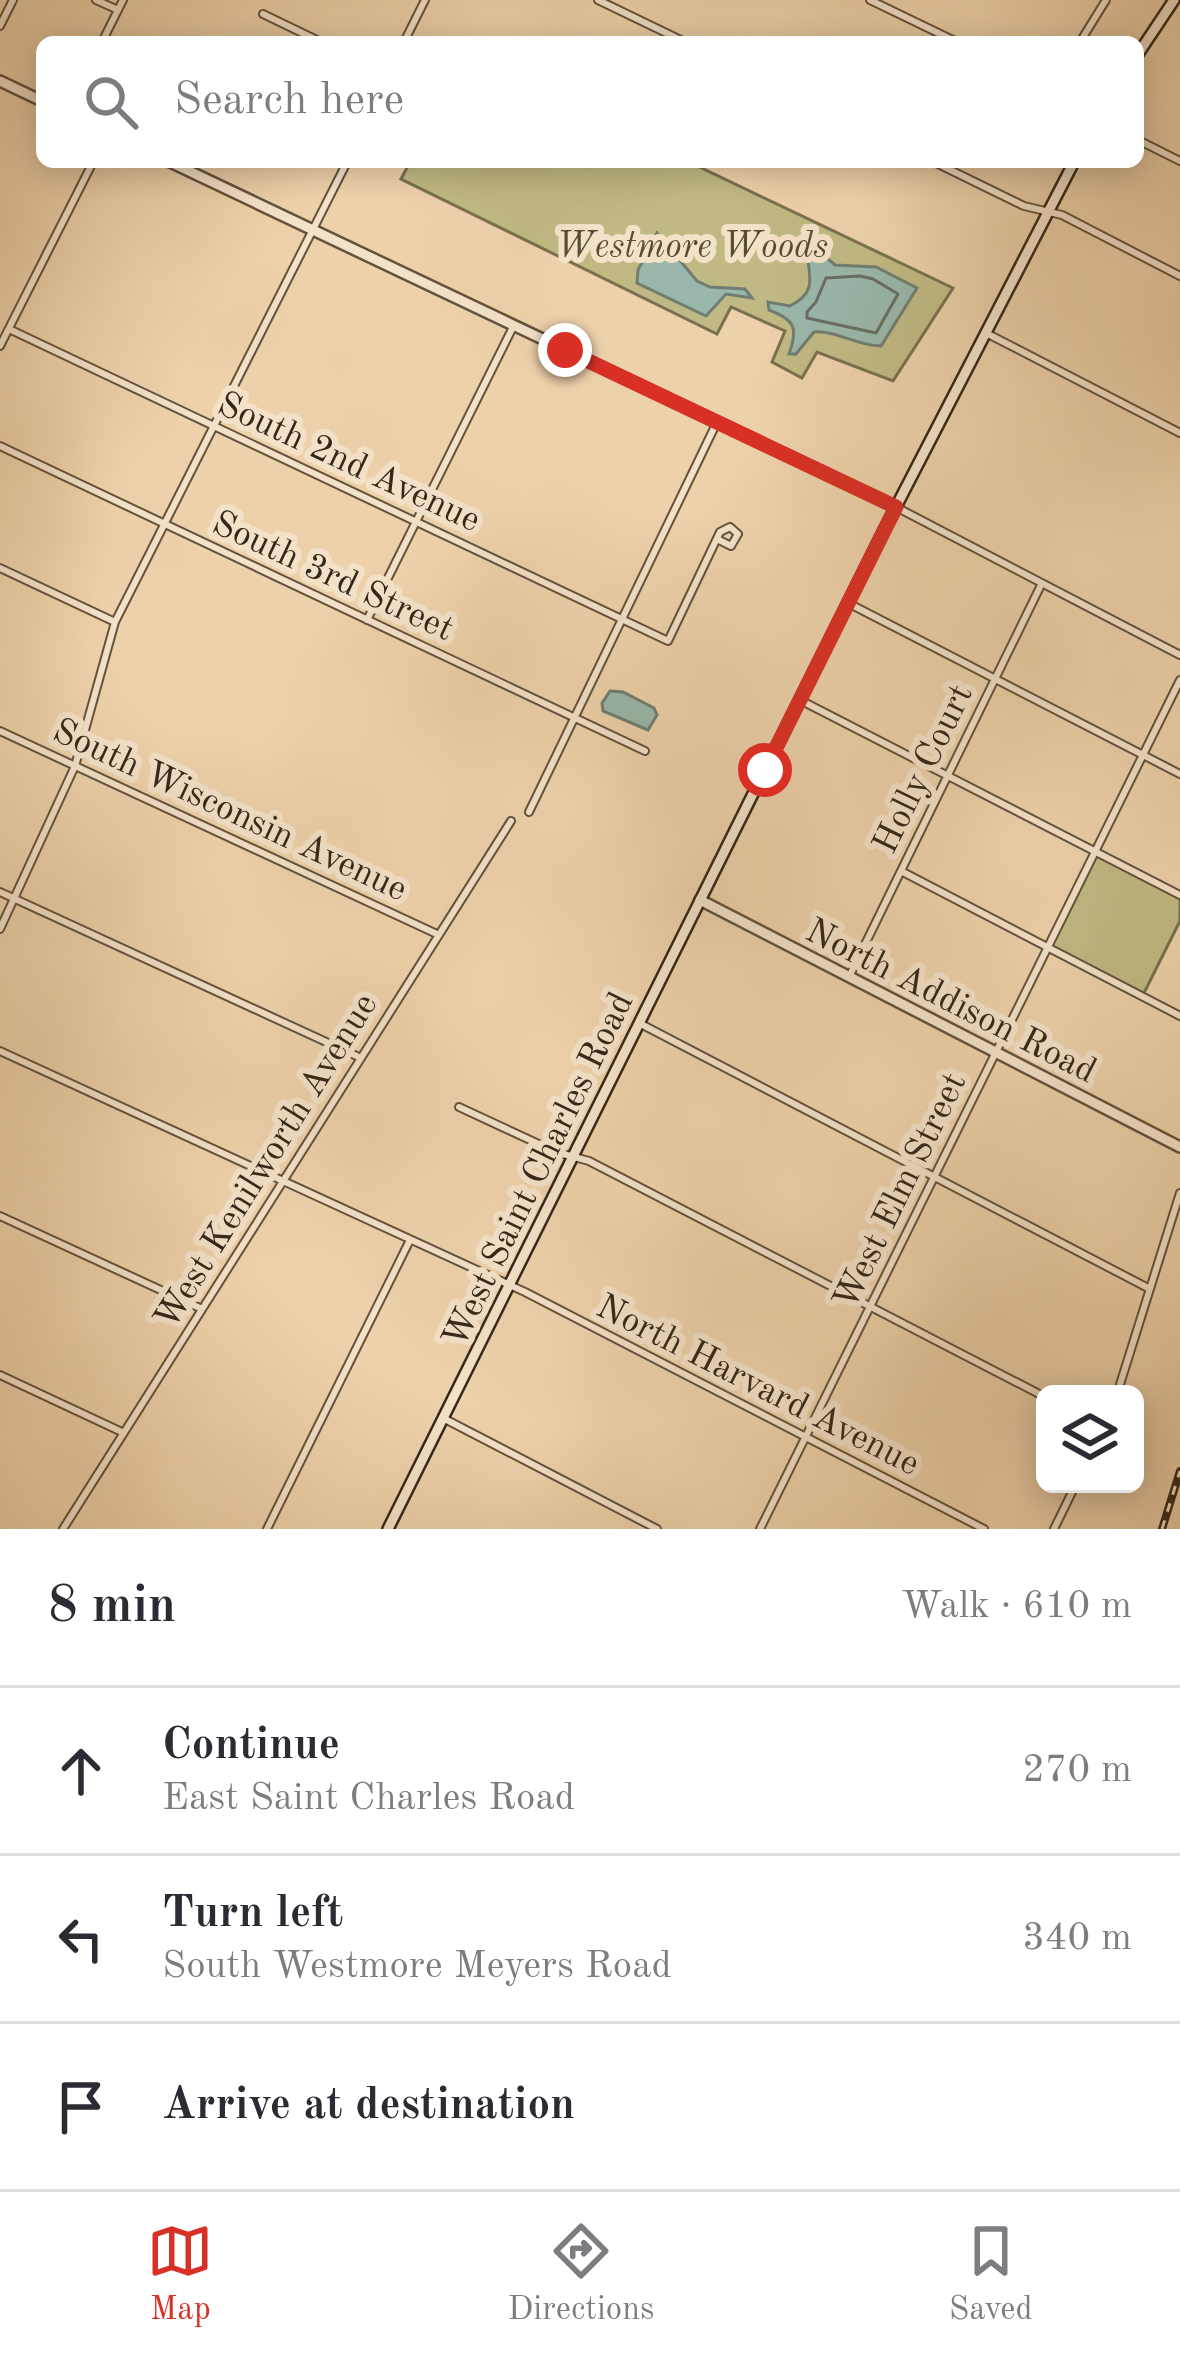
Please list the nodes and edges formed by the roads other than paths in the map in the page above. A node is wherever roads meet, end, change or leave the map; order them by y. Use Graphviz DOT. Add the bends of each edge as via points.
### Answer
graph roads {
  1 [pos="13,0"];
  2 [pos="97,0"];
  3 [pos="123,0"];
  4 [pos="425,0"];
  5 [pos="598,0"];
  6 [pos="870,0"];
  7 [pos="1106,0"];
  8 [pos="1174,0"];
  9 [pos="118,10"];
  10 [pos="263,14"];
  11 [pos="0,26"];
  12 [pos="105,36"];
  13 [pos="309,36"];
  14 [pos="407,36"];
  15 [pos="673,36"];
  16 [pos="945,36"];
  17 [pos="1084,36"];
  18 [pos="1144,45"];
  19 [pos="0,81"];
  20 [pos="36,98"];
  21 [pos="1144,143"];
  22 [pos="1180,161"];
  23 [pos="90,168"];
  24 [pos="183,168"];
  25 [pos="343,168"];
  26 [pos="946,168"];
  27 [pos="1071,168"];
  28 [pos="1047,212"];
  29 [pos="314,230"];
  30 [pos="1180,276"];
  31 [pos="514,326"];
  32 [pos="9,328"];
  33 [pos="986,333"];
  34 [pos="0,346"];
  35 [pos="717,422"];
  36 [pos="213,425"];
  37 [pos="1180,433"];
  38 [pos="0,446"];
  39 [pos="896,507"];
  40 [pos="416,522"];
  41 [pos="164,523"];
  42 [pos="719,540"];
  43 [pos="0,568"];
  44 [pos="1042,583"];
  45 [pos="848,603"];
  46 [pos="621,618"];
  47 [pos="368,620"];
  48 [pos="115,622"];
  49 [pos="1180,655"];
  50 [pos="995,679"];
  51 [pos="1180,680"];
  52 [pos="800,700"];
  53 [pos="572,717"];
  54 [pos="0,731"];
  55 [pos="645,751"];
  56 [pos="1143,755"];
  57 [pos="75,766"];
  58 [pos="1180,774"];
  59 [pos="948,776"];
  60 [pos="529,812"];
  61 [pos="511,821"];
  62 [pos="1095,851"];
  63 [pos="901,871"];
  64 [pos="0,892"];
  65 [pos="1180,895"];
  66 [pos="14,898"];
  67 [pos="700,899"];
  68 [pos="0,929"];
  69 [pos="439,935"];
  70 [pos="1048,947"];
  71 [pos="849,976"];
  72 [pos="1180,1016"];
  73 [pos="639,1023"];
  74 [pos="0,1051"];
  75 [pos="996,1052"];
  76 [pos="361,1058"];
  77 [pos="459,1107"];
  78 [pos="1180,1147"];
  79 [pos="573,1156"];
  80 [pos="935,1177"];
  81 [pos="283,1182"];
  82 [pos="1180,1193"];
  83 [pos="0,1216"];
  84 [pos="410,1240"];
  85 [pos="509,1286"];
  86 [pos="1150,1289"];
  87 [pos="871,1307"];
  88 [pos="202,1309"];
  89 [pos="0,1376"];
  90 [pos="1120,1385"];
  91 [pos="1036,1392"];
  92 [pos="443,1418"];
  93 [pos="124,1432"];
  94 [pos="806,1437"];
  95 [pos="1072,1493"];
  96 [pos="63,1529"];
  97 [pos="267,1529"];
  98 [pos="388,1529"];
  99 [pos="657,1529"];
  100 [pos="760,1529"];
  101 [pos="984,1529"];
  102 [pos="1054,1529"];
  1 -- 11 [label="street"];
  2 -- 9 [label="street"];
  3 -- 9 [label="street"];
  4 -- 14 [label="street"];
  5 -- 15 [label="street"];
  6 -- 16 [label="street"];
  7 -- 17 [label="street"];
  8 -- 18 [label="main road"];
  9 -- 12 [label="street"];
  10 -- 13 [label="street"];
  19 -- 20 [label="main road"];
  21 -- 22 [label="street"];
  23 -- 32 [label="street"];
  24 -- 29 [label="main road"];
  25 -- 29 [label="street"];
  26 -- 28 [label="street"];
  27 -- 28 [label="main road, West Saint Charles Road"];
  28 -- 30 [label="street"];
  28 -- 33 [label="main road, West Saint Charles Road"];
  29 -- 31 [label="main road"];
  29 -- 36 [label="street"];
  31 -- 35 [label="main road"];
  31 -- 40 [label="street"];
  32 -- 34 [label="street"];
  32 -- 36 [label="street, South 2nd Avenue"];
  33 -- 37 [label="street"];
  33 -- 39 [label="main road, West Saint Charles Road"];
  35 -- 39 [label="main road"];
  35 -- 46 [label="street"];
  36 -- 40 [label="street, South 2nd Avenue"];
  36 -- 41 [label="street"];
  38 -- 41 [label="street, South 3rd Street"];
  39 -- 44 [label="street"];
  39 -- 45 [label="main road, West Saint Charles Road"];
  40 -- 46 [label="street, South 2nd Avenue"];
  40 -- 47 [label="street"];
  41 -- 47 [label="street, South 3rd Street"];
  41 -- 48 [label="street"];
  42 -- 46 [label="street, South 2nd Avenue" via="668,640"];
  43 -- 48 [label="street"];
  44 -- 49 [label="street"];
  44 -- 50 [label="street, Holly Court"];
  45 -- 50 [label="street"];
  45 -- 52 [label="main road, West Saint Charles Road"];
  46 -- 53 [label="street"];
  47 -- 53 [label="street, South 3rd Street"];
  48 -- 57 [label="street"];
  50 -- 56 [label="street"];
  50 -- 59 [label="street, Holly Court"];
  51 -- 56 [label="street, West Elm Street"];
  52 -- 59 [label="street"];
  52 -- 67 [label="main road, West Saint Charles Road"];
  53 -- 55 [label="street, South 3rd Street"];
  53 -- 60 [label="street"];
  54 -- 57 [label="street, South Wisconsin Avenue"];
  56 -- 58 [label="street"];
  56 -- 62 [label="street, West Elm Street"];
  57 -- 66 [label="street"];
  57 -- 69 [label="street, South Wisconsin Avenue"];
  59 -- 62 [label="street"];
  59 -- 63 [label="street, Holly Court"];
  61 -- 69 [label="street, West Kenilworth Avenue"];
  62 -- 65 [label="street"];
  62 -- 70 [label="street, West Elm Street"];
  63 -- 70 [label="street"];
  63 -- 71 [label="street, Holly Court"];
  64 -- 66 [label="street"];
  66 -- 68 [label="street"];
  66 -- 76 [label="street"];
  67 -- 71 [label="main road, North Addison Road"];
  67 -- 73 [label="main road, West Saint Charles Road"];
  69 -- 76 [label="street, West Kenilworth Avenue"];
  70 -- 72 [label="street"];
  70 -- 75 [label="street, West Elm Street"];
  71 -- 75 [label="main road, North Addison Road"];
  73 -- 79 [label="main road, West Saint Charles Road"];
  73 -- 80 [label="street"];
  74 -- 81 [label="street, North Harvard Avenue"];
  75 -- 78 [label="main road, North Addison Road"];
  75 -- 80 [label="street, West Elm Street"];
  76 -- 81 [label="street, West Kenilworth Avenue"];
  77 -- 79 [label="street"];
  79 -- 85 [label="main road, West Saint Charles Road"];
  79 -- 87 [label="street"];
  80 -- 86 [label="street"];
  80 -- 87 [label="street, West Elm Street"];
  81 -- 84 [label="street, North Harvard Avenue"];
  81 -- 88 [label="street, West Kenilworth Avenue"];
  82 -- 86 [label="street"];
  83 -- 88 [label="street"];
  84 -- 85 [label="street, North Harvard Avenue"];
  84 -- 97 [label="street"];
  85 -- 92 [label="main road, West Saint Charles Road"];
  85 -- 94 [label="street, North Harvard Avenue"];
  86 -- 90 [label="street"];
  87 -- 91 [label="street"];
  87 -- 94 [label="street, West Elm Street"];
  88 -- 93 [label="street, West Kenilworth Avenue"];
  89 -- 93 [label="street"];
  92 -- 98 [label="main road, West Saint Charles Road"];
  92 -- 99 [label="street"];
  93 -- 96 [label="street, West Kenilworth Avenue"];
  94 -- 100 [label="street, West Elm Street"];
  94 -- 101 [label="street, North Harvard Avenue"];
  95 -- 102 [label="street"];
}
